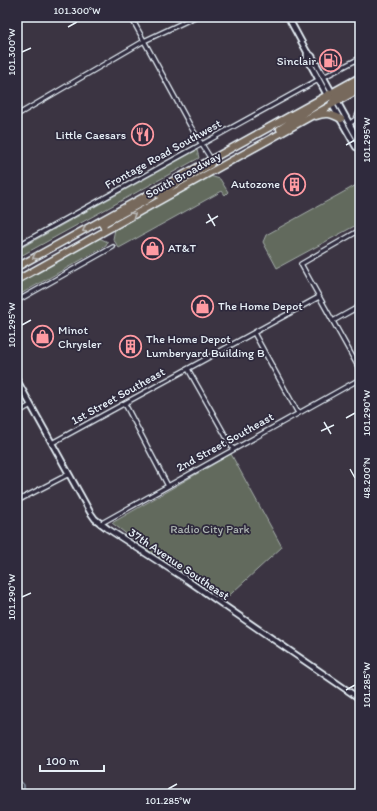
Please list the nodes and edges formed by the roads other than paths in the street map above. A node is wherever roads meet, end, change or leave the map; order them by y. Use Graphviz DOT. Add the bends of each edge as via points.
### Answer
graph roads {
  1 [pos="131,17"];
  2 [pos="194,17"];
  3 [pos="288,17"];
  4 [pos="144,41"];
  5 [pos="307,52"];
  6 [pos="360,58"];
  7 [pos="324,77"];
  8 [pos="360,77"];
  9 [pos="318,80"];
  10 [pos="360,84"];
  11 [pos="360,89"];
  12 [pos="332,98"];
  13 [pos="360,110"];
  14 [pos="294,114"];
  15 [pos="17,115"];
  16 [pos="340,119"];
  17 [pos="296,124"];
  18 [pos="349,124"];
  19 [pos="360,143"];
  20 [pos="201,144"];
  21 [pos="261,144"];
  22 [pos="360,148"];
  23 [pos="211,159"];
  24 [pos="219,168"];
  25 [pos="170,183"];
  26 [pos="146,207"];
  27 [pos="360,230"];
  28 [pos="105,231"];
  29 [pos="17,246"];
  30 [pos="113,247"];
  31 [pos="17,267"];
  32 [pos="17,280"];
  33 [pos="319,297"];
  34 [pos="17,301"];
  35 [pos="360,306"];
  36 [pos="333,321"];
  37 [pos="254,332"];
  38 [pos="188,369"];
  39 [pos="360,370"];
  40 [pos="360,379"];
  41 [pos="17,380"];
  42 [pos="125,404"];
  43 [pos="31,405"];
  44 [pos="17,413"];
  45 [pos="298,413"];
  46 [pos="52,443"];
  47 [pos="233,449"];
  48 [pos="69,474"];
  49 [pos="168,486"];
  50 [pos="17,501"];
  51 [pos="100,524"];
  52 [pos="360,699"];
  1 -- 4 [label="street"];
  2 -- 4 [label="street"];
  3 -- 5 [label="street"];
  4 -- 15 [label="street"];
  4 -- 20 [label="street"];
  5 -- 7 [label="street"];
  5 -- 9 [label="street" via="307,58"];
  6 -- 7 [label="street"];
  7 -- 12 [label="street"];
  8 -- 12 [label="highway, South Broadway"];
  9 -- 12 [label="street"];
  9 -- 20 [label="street, Frontage Road Southwest"];
  10 -- 12 [label="highway"];
  11 -- 12 [label="highway, South Broadway"];
  12 -- 14 [label="highway, South Broadway"];
  12 -- 16 [label="street"];
  12 -- 17 [label="highway, South Broadway"];
  12 -- 18 [label="street"];
  12 -- 21 [label="highway" via="285,126"];
  13 -- 18 [label="street" via="356,119"];
  14 -- 23 [label="highway, South Broadway"];
  14 -- 24 [label="highway" via="259,138 219,159"];
  16 -- 17 [label="highway" via="323,114"];
  16 -- 22 [label="street" via="356,147"];
  17 -- 21 [label="highway, South Broadway"];
  18 -- 19 [label="street"];
  20 -- 23 [label="street"];
  20 -- 29 [label="street, Frontage Road Southwest"];
  21 -- 24 [label="highway, South Broadway"];
  23 -- 25 [label="highway, South Broadway"];
  23 -- 26 [label="highway" via="210,165 174,186"];
  24 -- 26 [label="highway, South Broadway"];
  25 -- 28 [label="highway" via="147,200 106,222 103,225"];
  25 -- 31 [label="highway, South Broadway, one-way"];
  28 -- 26 [label="highway, South Broadway, one-way"];
  27 -- 33 [label="street" via="301,264"];
  28 -- 32 [label="highway, South Broadway"];
  30 -- 34 [label="street"];
  33 -- 36 [label="street"];
  33 -- 37 [label="street, 1st Street Southeast"];
  35 -- 36 [label="street"];
  36 -- 39 [label="street"];
  37 -- 38 [label="street, 1st Street Southeast"];
  37 -- 45 [label="street"];
  38 -- 42 [label="street, 1st Street Southeast"];
  38 -- 47 [label="street"];
  40 -- 45 [label="street, 2nd Street Southeast"];
  41 -- 43 [label="street, 37th Avenue Southeast"];
  42 -- 46 [label="street, 1st Street Southeast"];
  42 -- 49 [label="street"];
  43 -- 44 [label="street"];
  43 -- 46 [label="street, 37th Avenue Southeast"];
  45 -- 47 [label="street, 2nd Street Southeast"];
  46 -- 48 [label="street, 37th Avenue Southeast"];
  47 -- 49 [label="street, 2nd Street Southeast"];
  48 -- 50 [label="street"];
  48 -- 51 [label="street, 37th Avenue Southeast" via="90,512"];
  49 -- 51 [label="street, 2nd Street Southeast"];
  51 -- 52 [label="street, 37th Avenue Southeast" via="187,580"];
}
